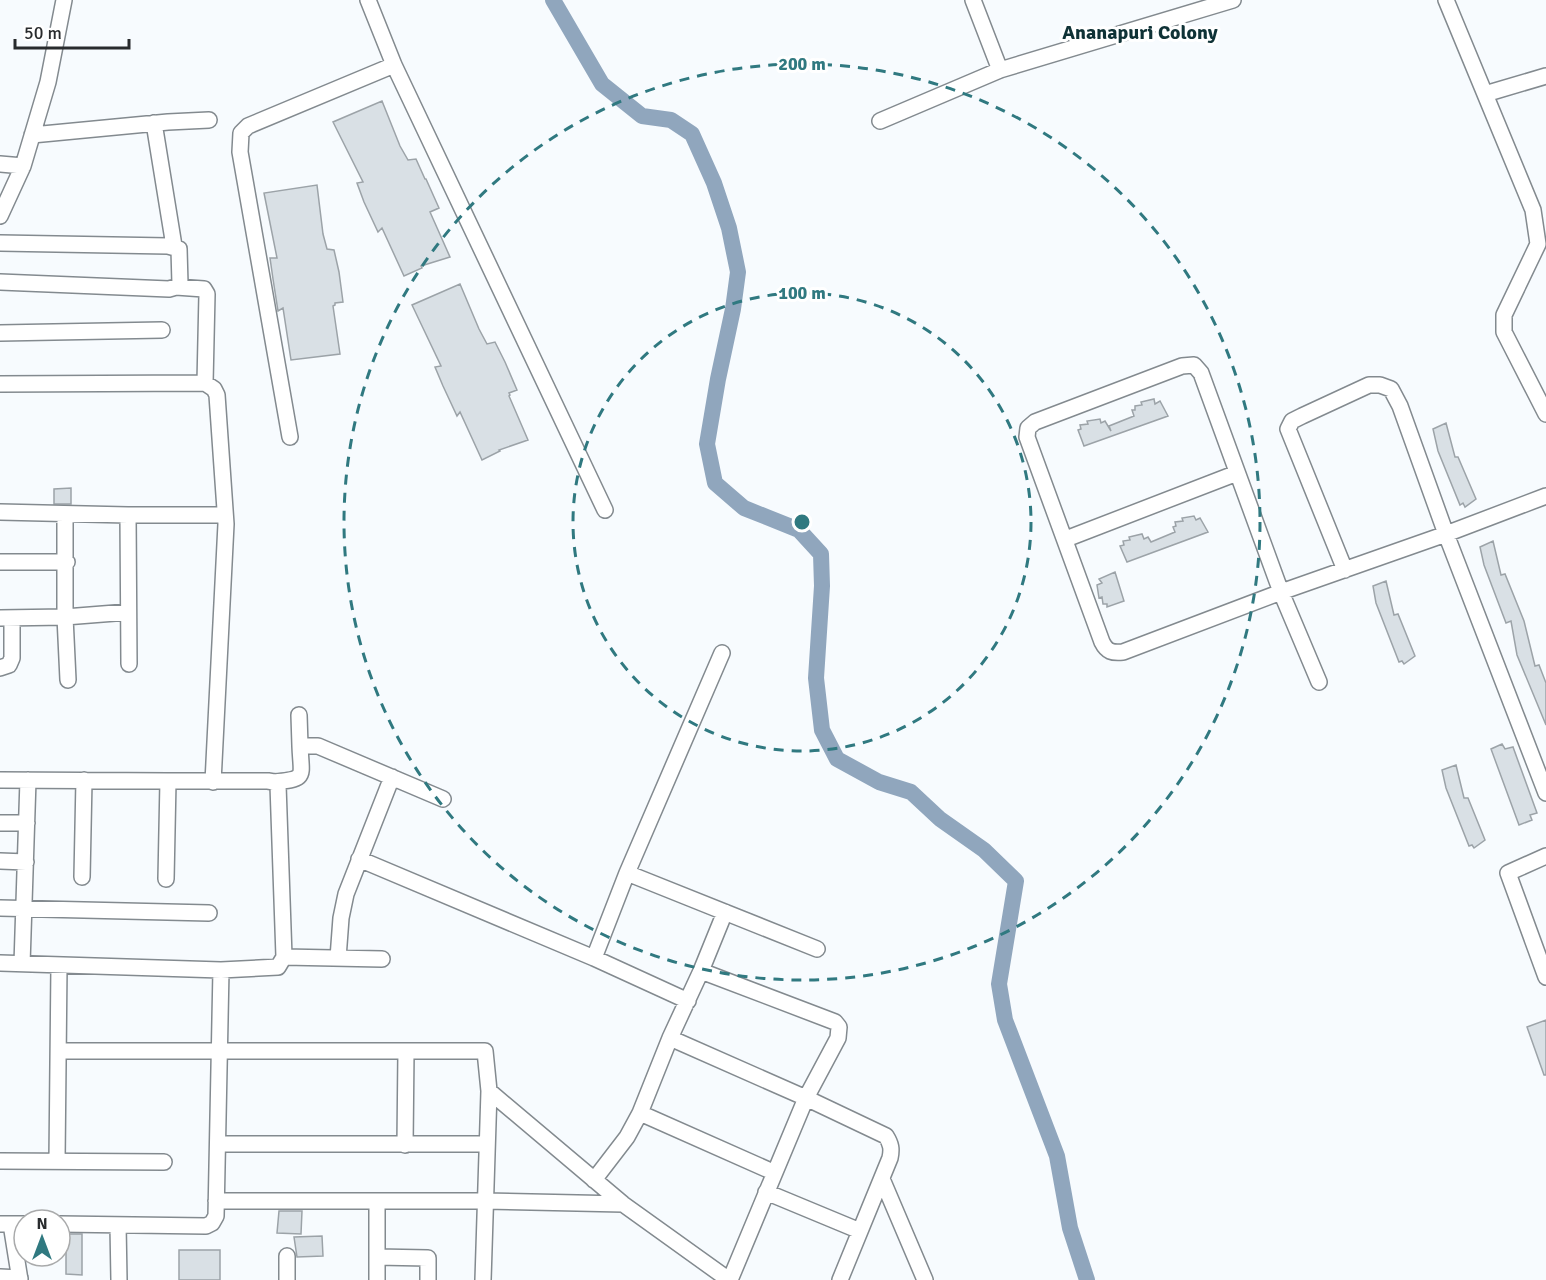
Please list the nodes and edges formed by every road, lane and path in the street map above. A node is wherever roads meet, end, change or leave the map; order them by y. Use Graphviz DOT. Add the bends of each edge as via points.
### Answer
graph roads {
  1 [pos="64,0"];
  2 [pos="368,0"];
  3 [pos="973,0"];
  4 [pos="1233,0"];
  5 [pos="1446,0"];
  6 [pos="394,64"];
  7 [pos="1000,70"];
  8 [pos="1546,76"];
  9 [pos="1485,94"];
  10 [pos="209,120"];
  11 [pos="880,121"];
  12 [pos="154,123"];
  13 [pos="32,135"];
  14 [pos="0,164"];
  15 [pos="23,166"];
  16 [pos="0,216"];
  17 [pos="0,243"];
  18 [pos="174,246"];
  19 [pos="0,282"];
  20 [pos="176,287"];
  21 [pos="162,330"];
  22 [pos="0,333"];
  23 [pos="205,383"];
  24 [pos="0,384"];
  25 [pos="1546,414"];
  26 [pos="290,437"];
  27 [pos="1238,473"];
  28 [pos="1546,496"];
  29 [pos="605,510"];
  30 [pos="0,512"];
  31 [pos="65,515"];
  32 [pos="225,515"];
  33 [pos="128,516"];
  34 [pos="1446,534"];
  35 [pos="1066,539"];
  36 [pos="0,562"];
  37 [pos="67,562"];
  38 [pos="1345,570"];
  39 [pos="1281,592"];
  40 [pos="128,612"];
  41 [pos="65,617"];
  42 [pos="6,618"];
  43 [pos="722,652"];
  44 [pos="129,664"];
  45 [pos="0,668"];
  46 [pos="68,680"];
  47 [pos="1319,682"];
  48 [pos="299,715"];
  49 [pos="300,746"];
  50 [pos="392,777"];
  51 [pos="0,780"];
  52 [pos="28,780"];
  53 [pos="84,780"];
  54 [pos="168,781"];
  55 [pos="213,782"];
  56 [pos="274,782"];
  57 [pos="1546,793"];
  58 [pos="443,799"];
  59 [pos="0,823"];
  60 [pos="27,823"];
  61 [pos="1546,856"];
  62 [pos="359,859"];
  63 [pos="0,861"];
  64 [pos="26,862"];
  65 [pos="627,873"];
  66 [pos="82,877"];
  67 [pos="166,879"];
  68 [pos="0,908"];
  69 [pos="24,909"];
  70 [pos="725,912"];
  71 [pos="209,913"];
  72 [pos="817,949"];
  73 [pos="284,957"];
  74 [pos="594,957"];
  75 [pos="338,958"];
  76 [pos="382,959"];
  77 [pos="0,963"];
  78 [pos="22,964"];
  79 [pos="59,966"];
  80 [pos="221,970"];
  81 [pos="701,971"];
  82 [pos="1546,977"];
  83 [pos="687,1001"];
  84 [pos="669,1038"];
  85 [pos="59,1051"];
  86 [pos="219,1051"];
  87 [pos="406,1051"];
  88 [pos="489,1092"];
  89 [pos="806,1098"];
  90 [pos="640,1113"];
  91 [pos="218,1144"];
  92 [pos="486,1144"];
  93 [pos="405,1145"];
  94 [pos="0,1161"];
  95 [pos="57,1161"];
  96 [pos="164,1161"];
  97 [pos="774,1172"];
  98 [pos="882,1179"];
  99 [pos="594,1180"];
  100 [pos="766,1192"];
  101 [pos="216,1201"];
  102 [pos="377,1201"];
  103 [pos="485,1201"];
  104 [pos="623,1204"];
  105 [pos="72,1224"];
  106 [pos="118,1225"];
  107 [pos="860,1231"];
  108 [pos="287,1256"];
  109 [pos="377,1257"];
  110 [pos="919,1275"];
  111 [pos="0,1277"];
  112 [pos="20,1279"];
  113 [pos="119,1280"];
  114 [pos="287,1280"];
  115 [pos="377,1280"];
  116 [pos="428,1280"];
  117 [pos="483,1280"];
  118 [pos="729,1280"];
  119 [pos="840,1280"];
  1 -- 13 [label="street" via="48,82"];
  2 -- 6 [label="street"];
  3 -- 7 [label="street"];
  4 -- 7 [label="street"];
  5 -- 9 [label="street"];
  6 -- 26 [label="street" via="248,126 241,133 240,152"];
  6 -- 29 [label="street"];
  7 -- 11 [label="street"];
  8 -- 9 [label="street"];
  9 -- 25 [label="street" via="1533,210 1537,231 1533,257 1504,315 1504,332"];
  10 -- 12 [label="street"];
  12 -- 13 [label="street"];
  12 -- 18 [label="street"];
  13 -- 15 [label="street"];
  14 -- 15 [label="street"];
  15 -- 16 [label="street"];
  17 -- 18 [label="street"];
  18 -- 20 [label="street" via="181,255 180,284"];
  19 -- 20 [label="street"];
  20 -- 23 [label="street" via="204,289 207,294"];
  21 -- 22 [label="street"];
  23 -- 24 [label="street"];
  23 -- 32 [label="street" via="216,395"];
  27 -- 35 [label="street"];
  27 -- 35 [label="street" via="1201,373 1194,365 1182,366 1045,418 1028,428 1027,437"];
  27 -- 39 [label="street"];
  28 -- 34 [label="street"];
  30 -- 31 [label="street"];
  31 -- 33 [label="street"];
  31 -- 37 [label="street"];
  32 -- 33 [label="street"];
  32 -- 55 [label="street"];
  33 -- 40 [label="street"];
  34 -- 38 [label="street"];
  34 -- 38 [label="street" via="1392,389 1369,385 1292,421 1288,429"];
  34 -- 57 [label="street"];
  35 -- 39 [label="street" via="1102,642 1112,653"];
  36 -- 37 [label="street"];
  37 -- 41 [label="street"];
  38 -- 39 [label="street"];
  39 -- 47 [label="street"];
  40 -- 41 [label="street"];
  40 -- 44 [label="street"];
  41 -- 42 [label="street"];
  41 -- 46 [label="street"];
  42 -- 45 [label="street" via="12,658 9,665"];
  43 -- 65 [label="street"];
  48 -- 49 [label="street"];
  49 -- 50 [label="street" via="318,746"];
  49 -- 56 [label="street" via="299,778"];
  50 -- 58 [label="street"];
  50 -- 62 [label="street"];
  51 -- 52 [label="street"];
  52 -- 53 [label="street"];
  52 -- 60 [label="street"];
  53 -- 54 [label="street"];
  53 -- 66 [label="street"];
  54 -- 55 [label="street"];
  54 -- 67 [label="street"];
  55 -- 56 [label="street"];
  56 -- 73 [label="street" via="279,791"];
  59 -- 60 [label="street"];
  60 -- 64 [label="street"];
  61 -- 82 [label="street" via="1508,873"];
  62 -- 74 [label="street"];
  62 -- 75 [label="street" via="344,903"];
  63 -- 64 [label="street"];
  64 -- 69 [label="street"];
  65 -- 70 [label="street"];
  65 -- 74 [label="street"];
  68 -- 69 [label="street"];
  69 -- 71 [label="street"];
  69 -- 78 [label="street"];
  70 -- 72 [label="street"];
  70 -- 81 [label="street"];
  73 -- 75 [label="street"];
  73 -- 80 [label="street" via="273,969"];
  74 -- 83 [label="street"];
  75 -- 76 [label="street"];
  77 -- 78 [label="street"];
  78 -- 79 [label="street"];
  79 -- 80 [label="street"];
  79 -- 85 [label="street"];
  80 -- 86 [label="street"];
  81 -- 83 [label="street"];
  81 -- 89 [label="street" via="835,1022 839,1027 838,1038"];
  83 -- 84 [label="street"];
  84 -- 89 [label="street"];
  84 -- 90 [label="street"];
  85 -- 86 [label="street"];
  85 -- 95 [label="street"];
  86 -- 87 [label="street"];
  86 -- 91 [label="street"];
  87 -- 88 [label="street" via="485,1051"];
  87 -- 93 [label="street"];
  88 -- 92 [label="street"];
  88 -- 99 [label="street"];
  89 -- 97 [label="street"];
  89 -- 98 [label="street" via="886,1136 892,1148"];
  90 -- 97 [label="street"];
  90 -- 99 [label="street"];
  91 -- 93 [label="street"];
  91 -- 101 [label="street"];
  92 -- 93 [label="street"];
  92 -- 103 [label="street"];
  94 -- 95 [label="street"];
  95 -- 96 [label="street"];
  97 -- 100 [label="street"];
  98 -- 107 [label="street"];
  98 -- 110 [label="street"];
  99 -- 104 [label="street"];
  100 -- 107 [label="street"];
  100 -- 118 [label="street"];
  101 -- 102 [label="street"];
  101 -- 106 [label="street" via="216,1216 206,1226"];
  102 -- 103 [label="street"];
  102 -- 109 [label="street"];
  103 -- 104 [label="street"];
  103 -- 117 [label="street"];
  104 -- 118 [label="street"];
  105 -- 106 [label="street"];
  106 -- 113 [label="street"];
  107 -- 119 [label="street"];
  108 -- 114 [label="street"];
  109 -- 115 [label="street"];
  109 -- 116 [label="street" via="428,1258"];
  111 -- 112 [label="street"];
}
